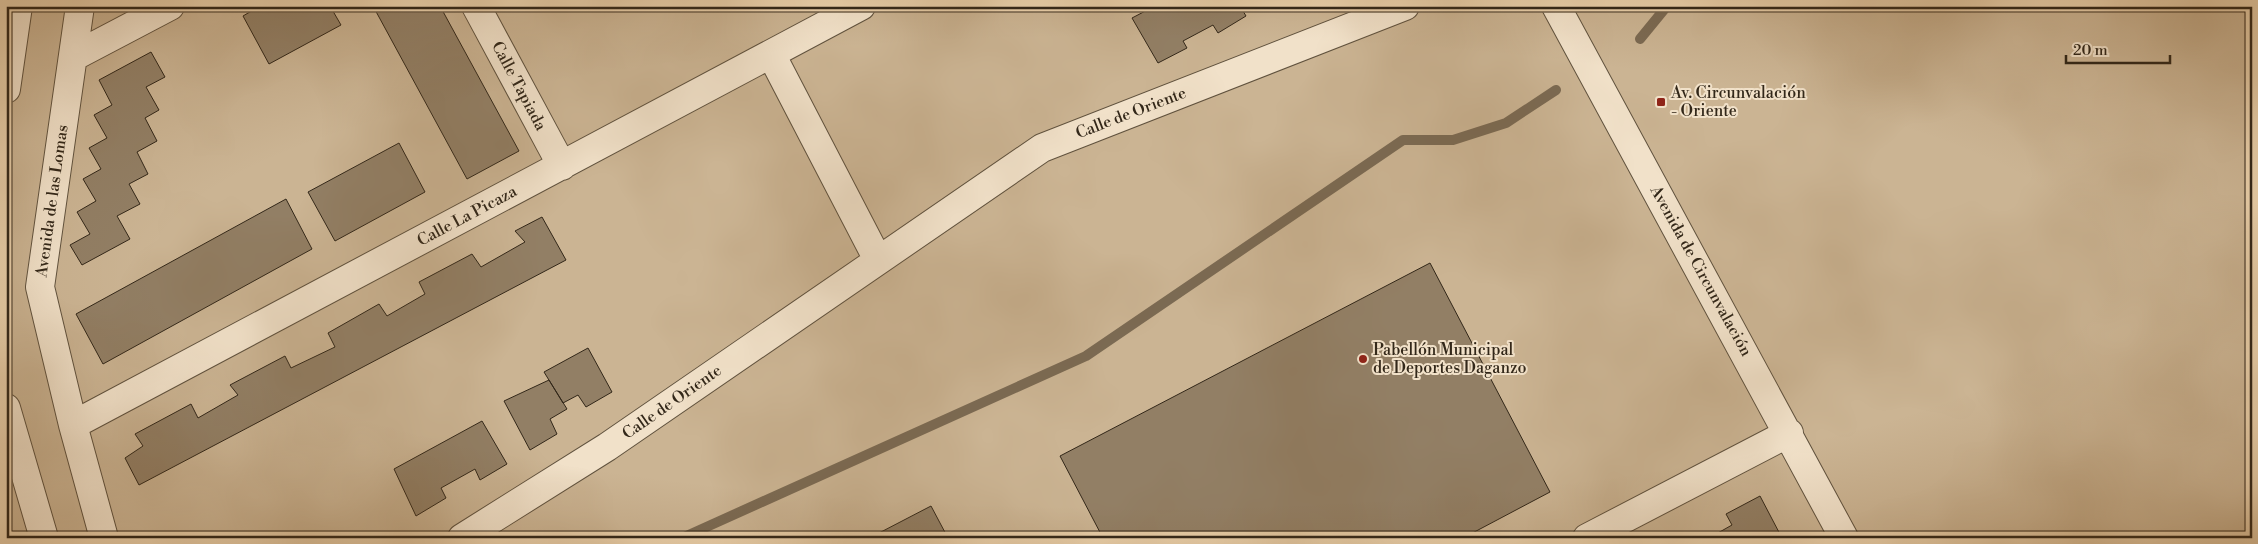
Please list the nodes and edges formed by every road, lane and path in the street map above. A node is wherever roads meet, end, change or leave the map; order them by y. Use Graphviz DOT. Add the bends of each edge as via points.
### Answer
graph roads {
  1 [pos="18,6"];
  2 [pos="80,6"];
  3 [pos="170,6"];
  4 [pos="476,6"];
  5 [pos="861,6"];
  6 [pos="1405,6"];
  7 [pos="1556,6"];
  8 [pos="771,54"];
  9 [pos="72,57"];
  10 [pos="6,89"];
  11 [pos="562,166"];
  12 [pos="878,260"];
  13 [pos="6,408"];
  14 [pos="73,425"];
  15 [pos="1789,433"];
  16 [pos="44,538"];
  17 [pos="104,538"];
  18 [pos="462,538"];
  19 [pos="1587,538"];
  20 [pos="1844,538"];
  1 -- 10 [label="street"];
  2 -- 9 [label="street, Avenida de las Lomas"];
  3 -- 9 [label="street"];
  4 -- 11 [label="street, Calle Tapiada"];
  5 -- 8 [label="street, Calle La Picaza"];
  6 -- 12 [label="street, Calle de Oriente" via="1042,148"];
  7 -- 15 [label="street, Avenida de Circunvalación"];
  8 -- 11 [label="street, Calle La Picaza"];
  8 -- 12 [label="street"];
  9 -- 14 [label="street, Avenida de las Lomas" via="40,287"];
  11 -- 14 [label="street, Calle La Picaza"];
  12 -- 18 [label="street, Calle de Oriente" via="607,447"];
  13 -- 16 [label="street"];
  14 -- 17 [label="street, Avenida de las Lomas"];
  15 -- 19 [label="street"];
  15 -- 20 [label="street, Avenida de Circunvalación"];
}
